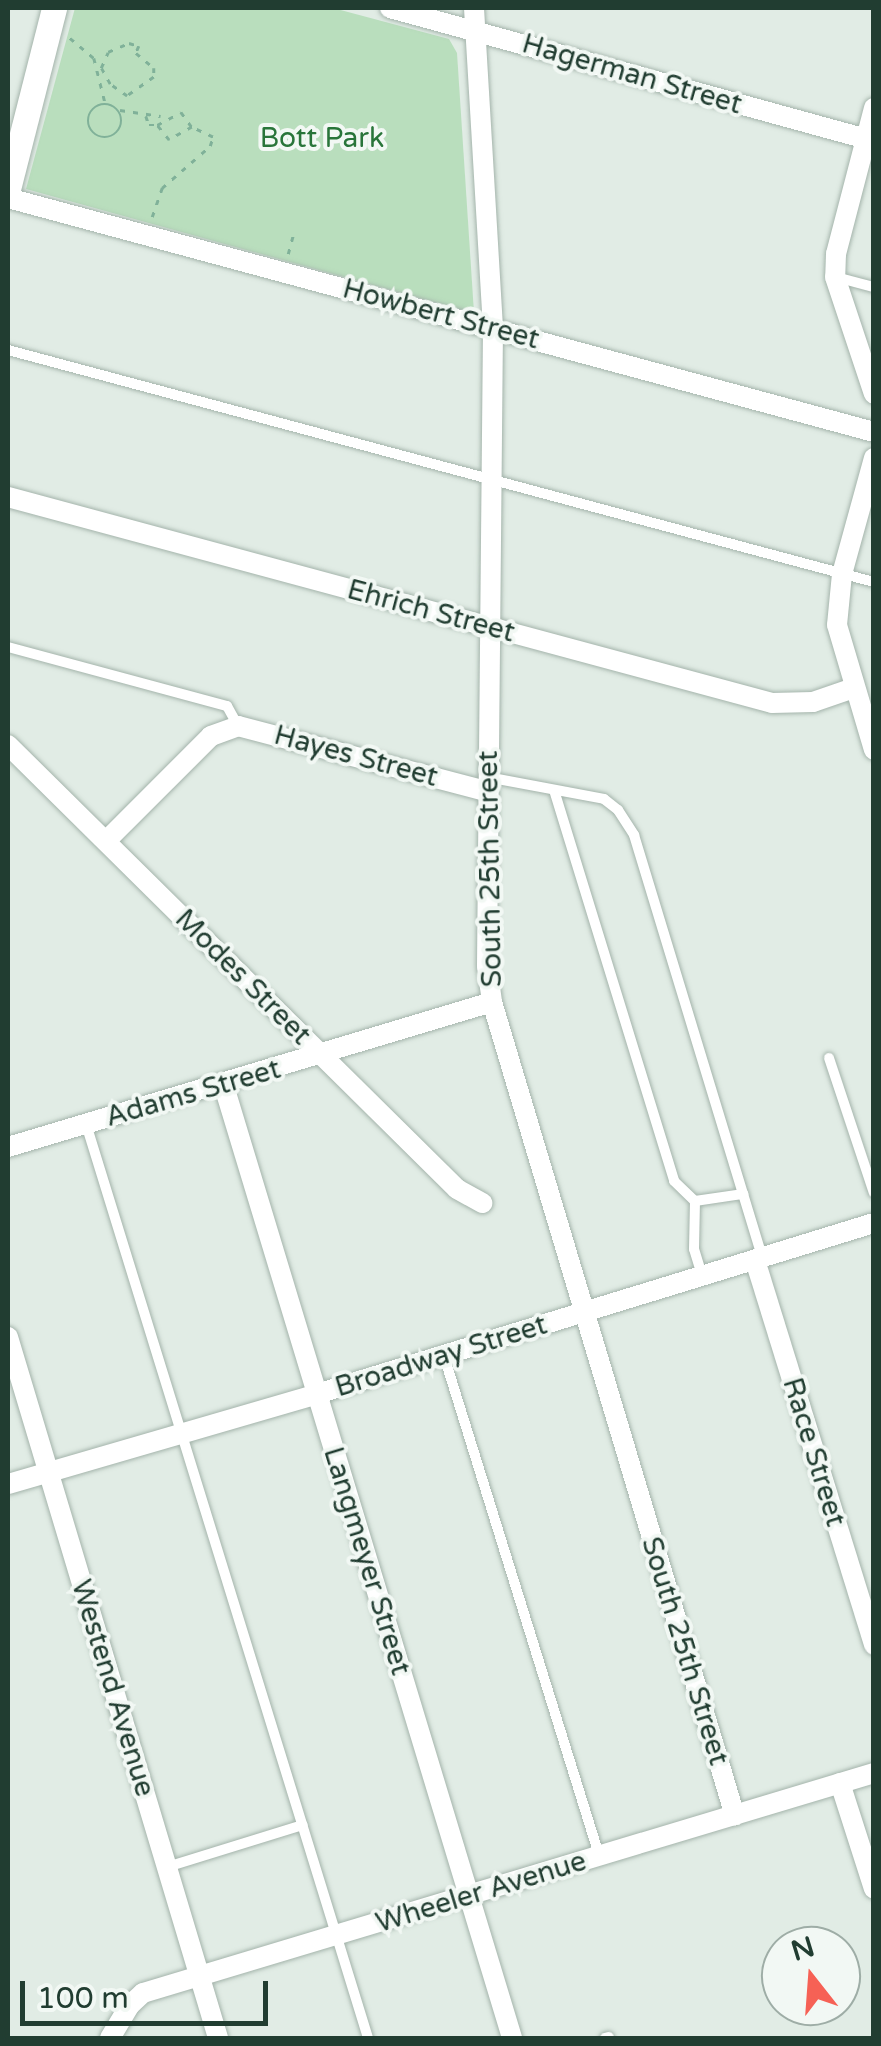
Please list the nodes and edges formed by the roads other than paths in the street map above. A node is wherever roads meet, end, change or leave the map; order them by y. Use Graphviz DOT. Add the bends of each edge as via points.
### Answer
graph roads {
  1 [pos="54,8"];
  2 [pos="390,8"];
  3 [pos="474,8"];
  4 [pos="474,30"];
  5 [pos="874,108"];
  6 [pos="869,140"];
  7 [pos="8,189"];
  8 [pos="8,198"];
  9 [pos="835,277"];
  10 [pos="874,287"];
  11 [pos="492,328"];
  12 [pos="8,350"];
  13 [pos="874,394"];
  14 [pos="874,432"];
  15 [pos="874,458"];
  16 [pos="491,482"];
  17 [pos="8,497"];
  18 [pos="842,574"];
  19 [pos="874,582"];
  20 [pos="490,626"];
  21 [pos="8,647"];
  22 [pos="854,688"];
  23 [pos="232,728"];
  24 [pos="8,745"];
  25 [pos="874,750"];
  26 [pos="486,784"];
  27 [pos="554,790"];
  28 [pos="106,840"];
  29 [pos="492,1002"];
  30 [pos="321,1055"];
  31 [pos="829,1058"];
  32 [pos="223,1083"];
  33 [pos="86,1124"];
  34 [pos="8,1147"];
  35 [pos="874,1193"];
  36 [pos="743,1194"];
  37 [pos="694,1201"];
  38 [pos="482,1203"];
  39 [pos="874,1223"];
  40 [pos="759,1259"];
  41 [pos="702,1276"];
  42 [pos="584,1312"];
  43 [pos="8,1337"];
  44 [pos="444,1355"];
  45 [pos="317,1394"];
  46 [pos="182,1432"];
  47 [pos="48,1471"];
  48 [pos="8,1484"];
  49 [pos="874,1645"];
  50 [pos="874,1773"];
  51 [pos="840,1783"];
  52 [pos="735,1816"];
  53 [pos="303,1825"];
  54 [pos="600,1856"];
  55 [pos="167,1867"];
  56 [pos="874,1889"];
  57 [pos="468,1896"];
  58 [pos="337,1935"];
  59 [pos="200,1976"];
  60 [pos="110,2038"];
  61 [pos="218,2038"];
  62 [pos="368,2038"];
  63 [pos="512,2038"];
  1 -- 7 [label="street"];
  2 -- 4 [label="street, Hagerman Street"];
  3 -- 4 [label="street, South 25th Street"];
  4 -- 6 [label="street, Hagerman Street"];
  4 -- 11 [label="street, South 25th Street"];
  5 -- 6 [label="street"];
  6 -- 9 [label="street"];
  8 -- 11 [label="street, Howbert Street"];
  9 -- 10 [label="lane"];
  9 -- 13 [label="street"];
  11 -- 14 [label="street, Howbert Street"];
  11 -- 16 [label="street, South 25th Street"];
  12 -- 16 [label="lane"];
  15 -- 18 [label="street"];
  16 -- 18 [label="lane"];
  16 -- 20 [label="street, South 25th Street"];
  17 -- 20 [label="street, Ehrich Street"];
  18 -- 19 [label="lane"];
  18 -- 22 [label="street" via="837,625"];
  20 -- 22 [label="street, Ehrich Street" via="772,703 813,702"];
  20 -- 26 [label="street, South 25th Street"];
  21 -- 23 [label="lane" via="227,706"];
  22 -- 25 [label="street"];
  23 -- 26 [label="street, Hayes Street"];
  23 -- 28 [label="street" via="198,747"];
  24 -- 28 [label="street, Modes Street"];
  26 -- 27 [label="lane"];
  26 -- 29 [label="street, South 25th Street"];
  27 -- 36 [label="lane" via="604,798 634,834"];
  27 -- 37 [label="lane" via="674,1181"];
  28 -- 30 [label="street, Modes Street"];
  29 -- 30 [label="street, Adams Street"];
  29 -- 42 [label="street, South 25th Street"];
  30 -- 32 [label="street, Adams Street"];
  30 -- 38 [label="street, Modes Street" via="458,1189"];
  31 -- 35 [label="lane"];
  32 -- 33 [label="street, Adams Street"];
  32 -- 45 [label="street, Langmeyer Street"];
  33 -- 34 [label="street, Adams Street"];
  33 -- 46 [label="lane"];
  36 -- 37 [label="lane"];
  36 -- 40 [label="lane"];
  37 -- 41 [label="lane" via="694,1249"];
  39 -- 40 [label="street, Broadway Street"];
  40 -- 41 [label="street, Broadway Street"];
  40 -- 49 [label="street, Race Street"];
  41 -- 42 [label="street, Broadway Street"];
  42 -- 44 [label="street, Broadway Street"];
  42 -- 52 [label="street, South 25th Street"];
  43 -- 47 [label="street, Westend Avenue"];
  44 -- 45 [label="street, Broadway Street"];
  44 -- 54 [label="lane"];
  45 -- 46 [label="street, Broadway Street"];
  45 -- 57 [label="street, Langmeyer Street"];
  46 -- 47 [label="street, Broadway Street"];
  46 -- 53 [label="lane"];
  47 -- 48 [label="street, Broadway Street"];
  47 -- 55 [label="street, Westend Avenue"];
  50 -- 51 [label="street, Wheeler Avenue"];
  51 -- 52 [label="street, Wheeler Avenue"];
  51 -- 56 [label="street"];
  52 -- 54 [label="street, Wheeler Avenue"];
  53 -- 55 [label="lane"];
  53 -- 58 [label="lane"];
  54 -- 57 [label="street, Wheeler Avenue"];
  55 -- 59 [label="street, Westend Avenue"];
  57 -- 58 [label="street, Wheeler Avenue"];
  57 -- 63 [label="street, Langmeyer Street"];
  58 -- 59 [label="street, Wheeler Avenue"];
  58 -- 62 [label="lane"];
  59 -- 60 [label="street, Wheeler Avenue" via="143,1993"];
  59 -- 61 [label="street, Westend Avenue"];
}
